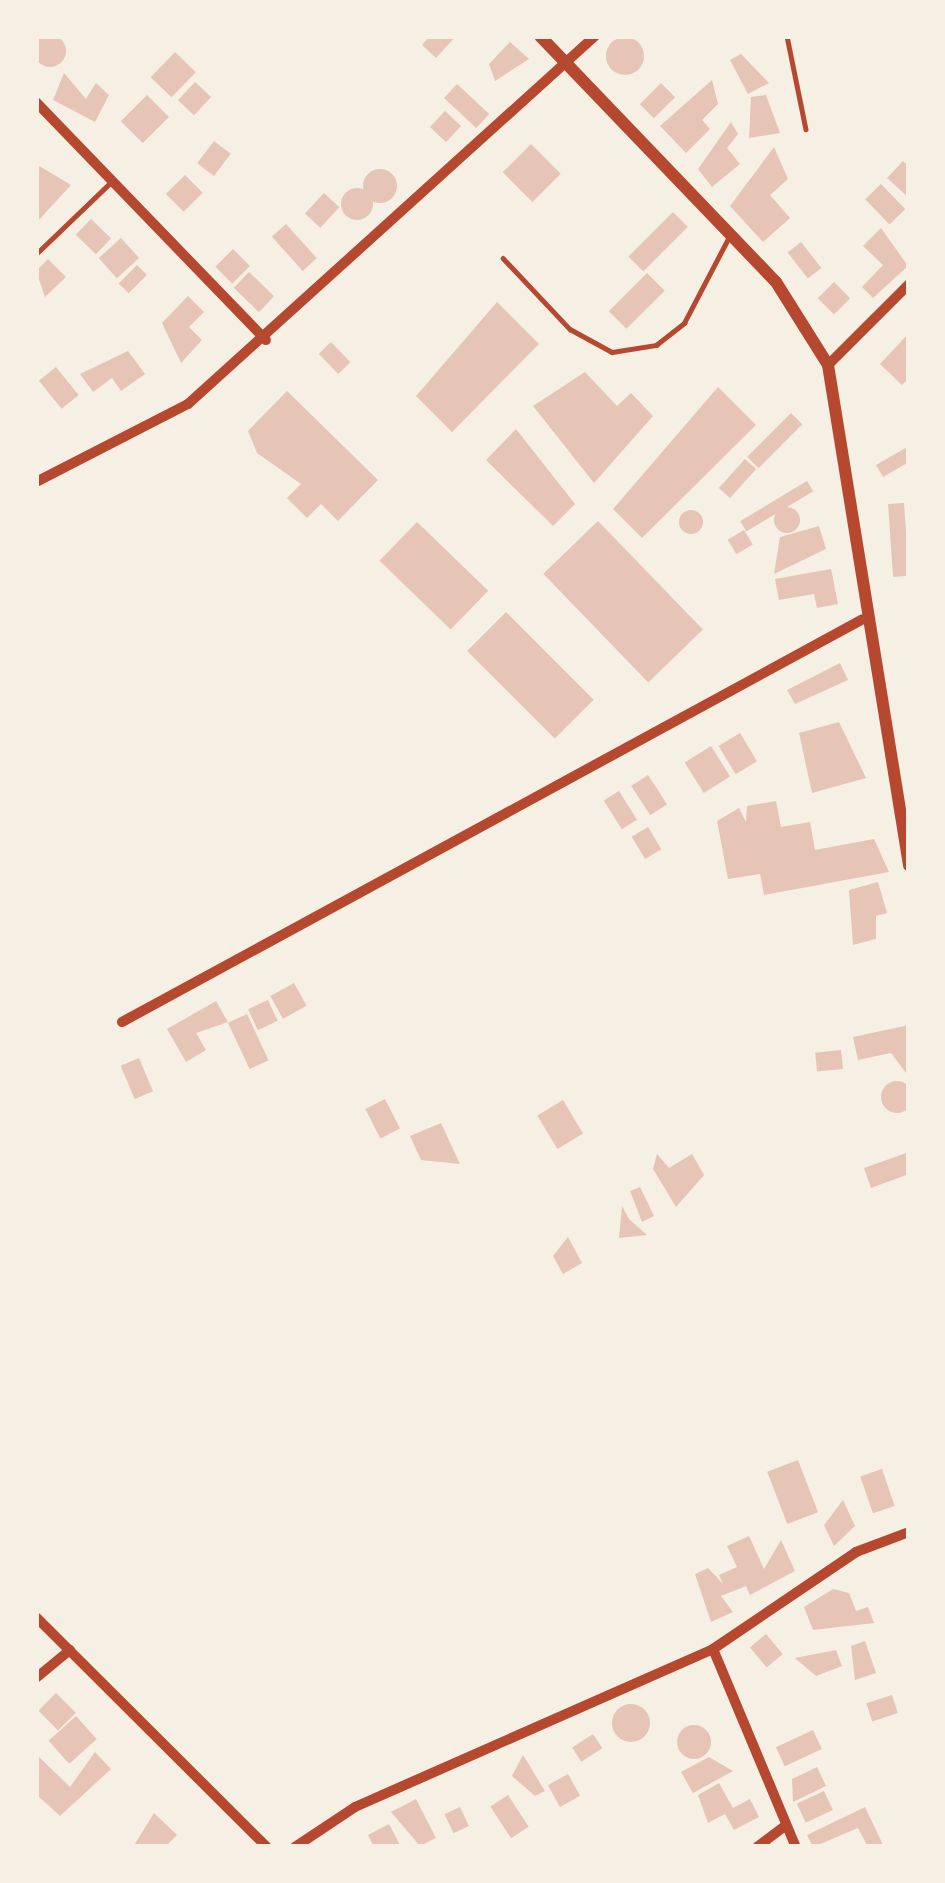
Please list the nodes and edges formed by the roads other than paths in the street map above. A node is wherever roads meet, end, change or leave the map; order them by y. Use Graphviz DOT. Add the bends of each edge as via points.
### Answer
graph roads {
  1 [pos="540,36"];
  2 [pos="595,36"];
  3 [pos="787,36"];
  4 [pos="566,64"];
  5 [pos="36,102"];
  6 [pos="806,129"];
  7 [pos="112,181"];
  8 [pos="730,234"];
  9 [pos="36,254"];
  10 [pos="503,259"];
  11 [pos="909,284"];
  12 [pos="266,340"];
  13 [pos="828,365"];
  14 [pos="36,482"];
  15 [pos="863,619"];
  16 [pos="909,865"];
  17 [pos="122,1022"];
  18 [pos="909,1532"];
  19 [pos="36,1617"];
  20 [pos="713,1648"];
  21 [pos="70,1651"];
  22 [pos="36,1678"];
  23 [pos="785,1826"];
  24 [pos="267,1847"];
  25 [pos="295,1847"];
  26 [pos="757,1847"];
  27 [pos="796,1847"];
  1 -- 4 [label="street"];
  2 -- 4 [label="street"];
  3 -- 6 [label="lane"];
  4 -- 8 [label="street"];
  4 -- 12 [label="street"];
  5 -- 7 [label="street"];
  7 -- 9 [label="lane"];
  7 -- 12 [label="street"];
  8 -- 10 [label="lane" via="684,323 656,345 612,352 570,329"];
  8 -- 13 [label="street"];
  11 -- 13 [label="street"];
  12 -- 14 [label="street" via="188,404"];
  13 -- 15 [label="street"];
  15 -- 16 [label="street"];
  15 -- 17 [label="street"];
  18 -- 20 [label="street" via="856,1552"];
  19 -- 21 [label="street"];
  20 -- 23 [label="street"];
  20 -- 25 [label="street" via="355,1807"];
  21 -- 22 [label="street"];
  21 -- 24 [label="street"];
  23 -- 26 [label="street"];
  23 -- 27 [label="street"];
}
